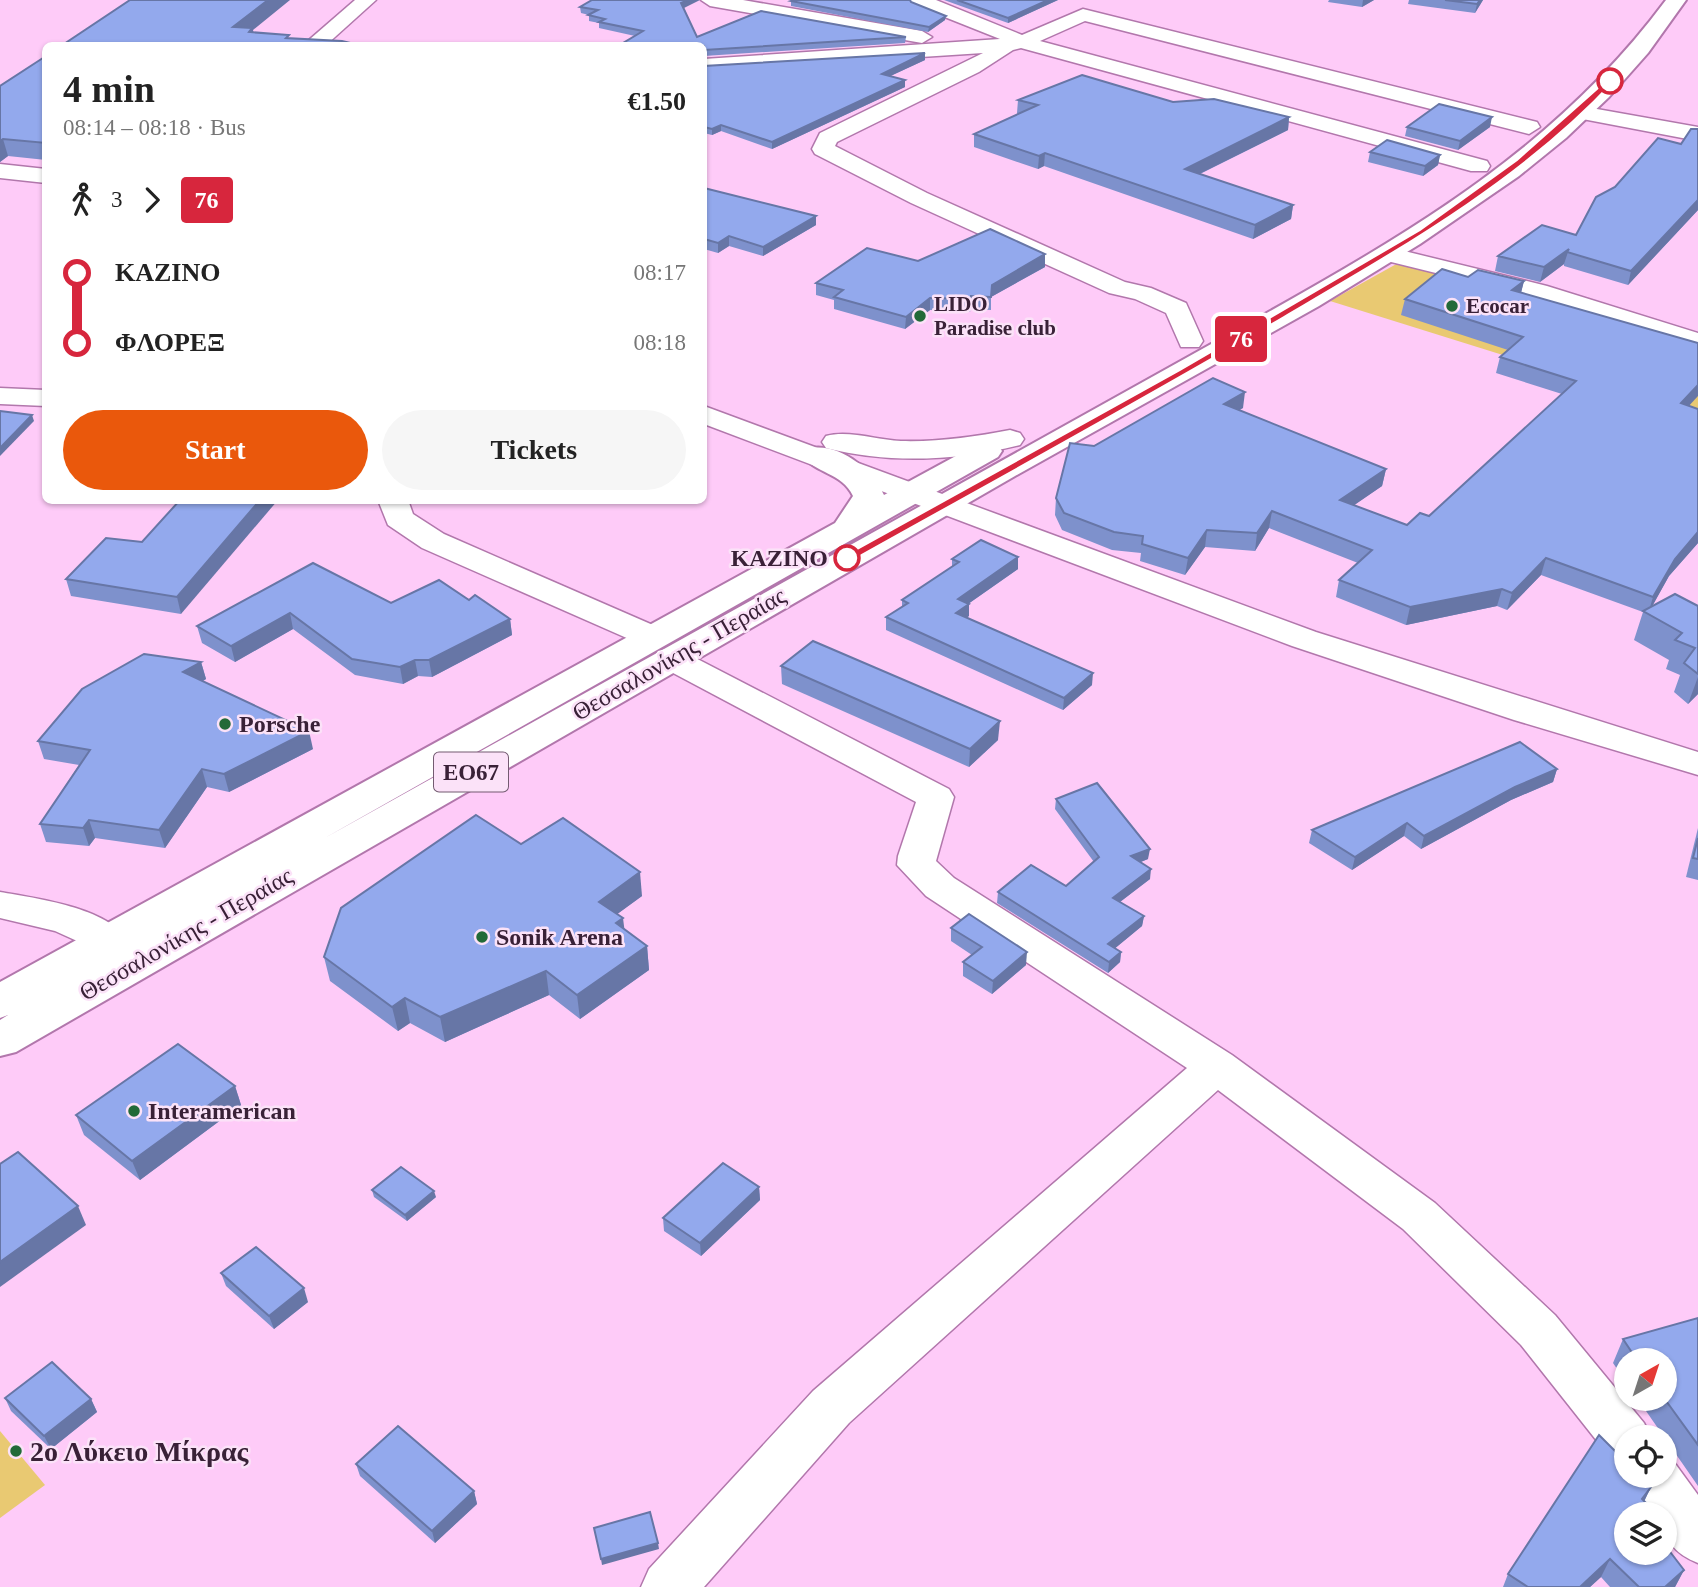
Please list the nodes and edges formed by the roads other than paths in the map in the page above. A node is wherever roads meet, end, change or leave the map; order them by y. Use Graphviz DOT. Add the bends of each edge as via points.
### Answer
graph roads {
  1 [pos="367,0"];
  2 [pos="710,0"];
  3 [pos="919,0"];
  4 [pos="1648,0"];
  5 [pos="1675,0"];
  6 [pos="772,5"];
  7 [pos="317,42"];
  8 [pos="1023,45"];
  9 [pos="978,47"];
  10 [pos="707,65"];
  11 [pos="1592,65"];
  12 [pos="1573,101"];
  13 [pos="1529,127"];
  14 [pos="1698,134"];
  15 [pos="0,162"];
  16 [pos="1479,166"];
  17 [pos="42,167"];
  18 [pos="0,171"];
  19 [pos="42,176"];
  20 [pos="1388,254"];
  21 [pos="1190,341"];
  22 [pos="1698,342"];
  23 [pos="0,396"];
  24 [pos="42,398"];
  25 [pos="707,398"];
  26 [pos="707,415"];
  27 [pos="1010,439"];
  28 [pos="827,448"];
  29 [pos="936,492"];
  30 [pos="394,504"];
  31 [pos="849,525"];
  32 [pos="660,647"];
  33 [pos="1698,764"];
  34 [pos="0,905"];
  35 [pos="108,941"];
  36 [pos="0,1002"];
  37 [pos="0,1040"];
  38 [pos="1217,1066"];
  39 [pos="1615,1425"];
  40 [pos="1662,1488"];
  41 [pos="1698,1538"];
  42 [pos="667,1587"];
  1 -- 7 [label="street"];
  2 -- 6 [label="street"];
  3 -- 8 [label="street"];
  4 -- 11 [label="main road"];
  5 -- 12 [label="main road, Θεσσαλονίκης - Περαίας / ΕΟ67" via="1641,49"];
  6 -- 9 [label="street"];
  8 -- 9 [label="street"];
  8 -- 13 [label="street" via="1076,16 1091,16"];
  8 -- 16 [label="street"];
  8 -- 21 [label="street" via="839,132 828,138 823,149 971,222 1118,288 1177,308"];
  9 -- 10 [label="street"];
  12 -- 13 [label="main road, Θεσσαλονίκης - Περαίας / ΕΟ67"];
  12 -- 14 [label="street"];
  12 -- 20 [label="main road, Θεσσαλονίκης - Περαίας / ΕΟ67" via="1511,168"];
  13 -- 16 [label="main road, Θεσσαλονίκης - Περαίας / ΕΟ67"];
  15 -- 17 [label="street"];
  16 -- 21 [label="main road, Θεσσαλονίκης - Περαίας / ΕΟ67" via="1356,248"];
  18 -- 19 [label="street"];
  20 -- 22 [label="street" via="1538,291"];
  20 -- 29 [label="main road, Θεσσαλονίκης - Περαίας / ΕΟ67" via="1183,372"];
  21 -- 27 [label="main road, Θεσσαλονίκης - Περαίας / ΕΟ67"];
  23 -- 24 [label="street"];
  25 -- 28 [label="street"];
  26 -- 28 [label="street"];
  27 -- 28 [label="street" via="918,452"];
  27 -- 29 [label="main road, Θεσσαλονίκης - Περαίας / ΕΟ67"];
  28 -- 29 [label="street"];
  28 -- 31 [label="main road" via="864,483 869,496"];
  29 -- 31 [label="main road, Θεσσαλονίκης - Περαίας / ΕΟ67"];
  29 -- 32 [label="main road, Θεσσαλονίκης - Περαίας / ΕΟ67"];
  29 -- 33 [label="street" via="1177,594 1526,712"];
  30 -- 32 [label="street" via="399,519 433,541"];
  31 -- 32 [label="main road, Θεσσαλονίκης - Περαίας / ΕΟ67"];
  32 -- 35 [label="main road, Θεσσαλονίκης - Περαίας / ΕΟ67"];
  32 -- 37 [label="main road, Θεσσαλονίκης - Περαίας / ΕΟ67"];
  32 -- 38 [label="street" via="936,797 931,819 919,839 916,865 940,887"];
  34 -- 35 [label="street" via="57,915"];
  35 -- 36 [label="main road, Θεσσαλονίκης - Περαίας / ΕΟ67"];
  38 -- 39 [label="street" via="1419,1216 1538,1330"];
  38 -- 42 [label="street" via="831,1407"];
  40 -- 41 [label="street"];
}
